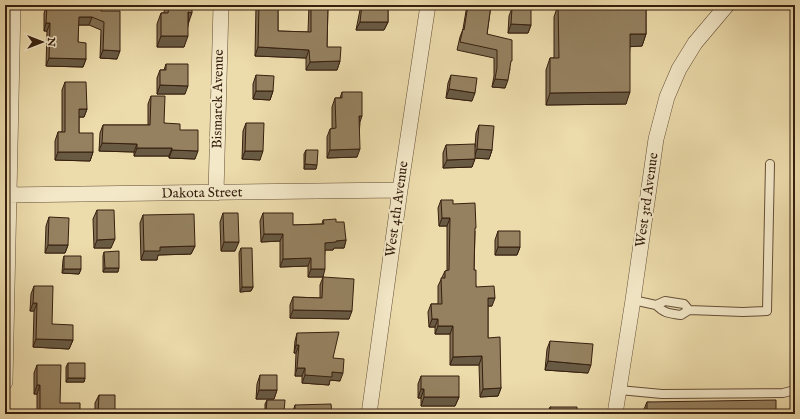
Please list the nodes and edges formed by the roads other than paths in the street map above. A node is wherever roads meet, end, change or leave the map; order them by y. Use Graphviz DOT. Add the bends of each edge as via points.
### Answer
graph roads {
  1 [pos="13,5"];
  2 [pos="221,5"];
  3 [pos="428,5"];
  4 [pos="727,5"];
  5 [pos="770,164"];
  6 [pos="400,190"];
  7 [pos="216,193"];
  8 [pos="7,195"];
  9 [pos="633,300"];
  10 [pos="5,382"];
  11 [pos="619,390"];
  12 [pos="795,390"];
  13 [pos="369,414"];
  14 [pos="615,414"];
  1 -- 8 [label="street"];
  2 -- 7 [label="street, Bismarck Avenue"];
  3 -- 6 [label="street, West 4th Avenue"];
  4 -- 9 [label="street, West 3rd Avenue" via="696,43 667,97 656,139"];
  5 -- 9 [label="lane" via="767,311 689,310 682,315 663,312 656,305"];
  6 -- 7 [label="street, Dakota Street"];
  6 -- 13 [label="street, West 4th Avenue"];
  7 -- 8 [label="street, Dakota Street"];
  8 -- 10 [label="street"];
  9 -- 11 [label="street, West 3rd Avenue"];
  11 -- 12 [label="lane" via="662,394 783,393"];
  11 -- 14 [label="street, West 3rd Avenue"];
}
